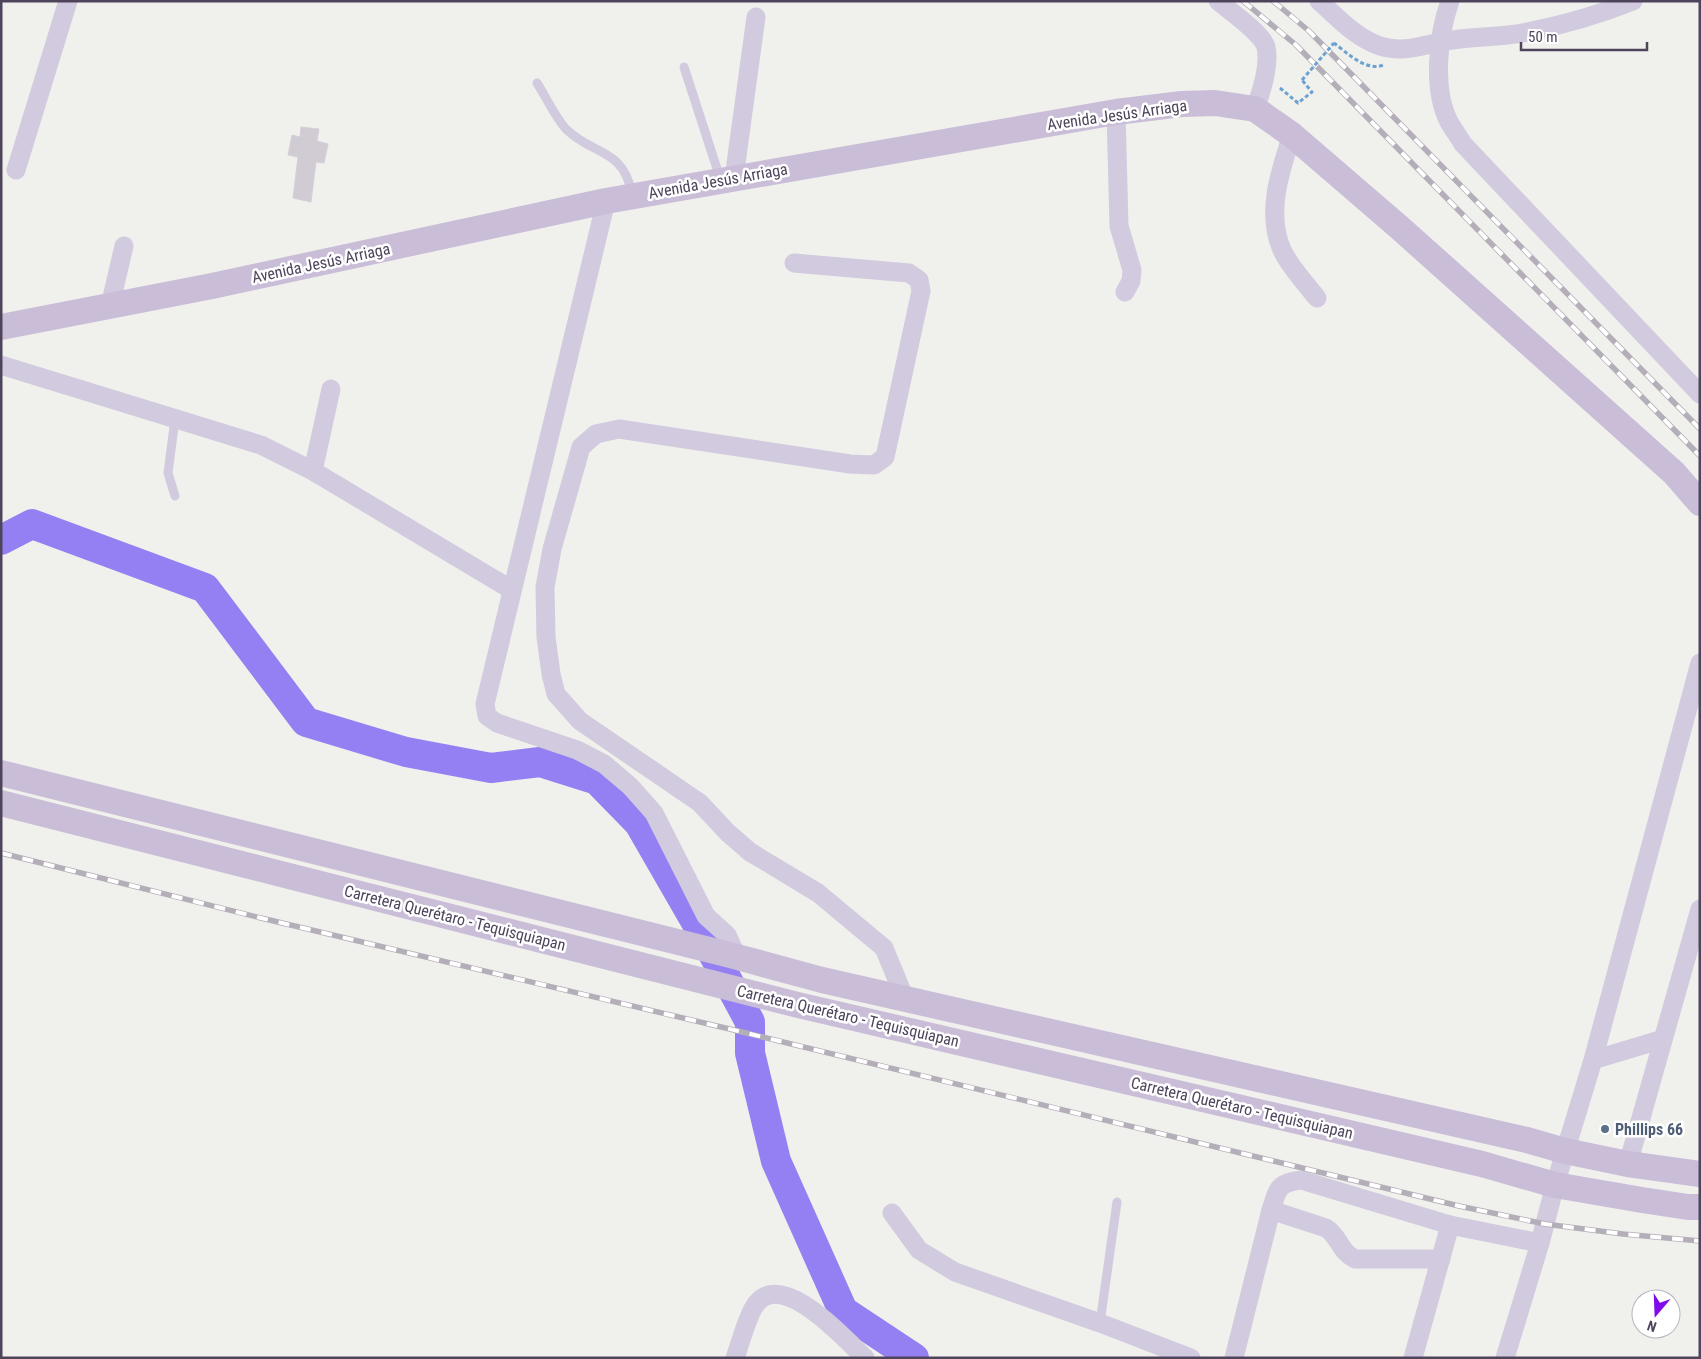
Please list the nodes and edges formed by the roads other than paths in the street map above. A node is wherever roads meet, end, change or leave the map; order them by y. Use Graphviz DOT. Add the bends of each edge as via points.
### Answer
graph roads {
  1 [pos="68,1"];
  2 [pos="1218,1"];
  3 [pos="1320,1"];
  4 [pos="1450,1"];
  5 [pos="1633,1"];
  6 [pos="756,17"];
  7 [pos="1440,42"];
  8 [pos="684,67"];
  9 [pos="537,83"];
  10 [pos="1255,109"];
  11 [pos="1116,112"];
  12 [pos="1292,135"];
  13 [pos="16,170"];
  14 [pos="728,179"];
  15 [pos="632,197"];
  16 [pos="606,202"];
  17 [pos="124,246"];
  18 [pos="794,263"];
  19 [pos="1125,292"];
  20 [pos="1317,298"];
  21 [pos="110,306"];
  22 [pos="1,327"];
  23 [pos="1,365"];
  24 [pos="331,389"];
  25 [pos="1700,394"];
  26 [pos="175,419"];
  27 [pos="313,471"];
  28 [pos="175,496"];
  29 [pos="1700,502"];
  30 [pos="512,590"];
  31 [pos="1700,663"];
  32 [pos="1,773"];
  33 [pos="1,803"];
  34 [pos="1700,909"];
  35 [pos="734,956"];
  36 [pos="905,999"];
  37 [pos="1663,1039"];
  38 [pos="1593,1060"];
  39 [pos="1565,1151"];
  40 [pos="1628,1164"];
  41 [pos="1700,1174"];
  42 [pos="1555,1185"];
  43 [pos="1117,1202"];
  44 [pos="1700,1207"];
  45 [pos="1271,1210"];
  46 [pos="892,1213"];
  47 [pos="1450,1224"];
  48 [pos="1540,1243"];
  49 [pos="1441,1259"];
  50 [pos="1100,1323"];
  51 [pos="735,1358"];
  52 [pos="865,1358"];
  53 [pos="1191,1358"];
  54 [pos="1234,1358"];
  55 [pos="1413,1358"];
  56 [pos="1505,1358"];
  1 -- 13 [label="street"];
  2 -- 10 [label="street" via="1246,24 1266,47 1265,74"];
  3 -- 7 [label="street" via="1350,29 1382,47 1415,49"];
  4 -- 7 [label="street"];
  5 -- 7 [label="street" via="1594,16 1526,33"];
  6 -- 14 [label="street"];
  7 -- 25 [label="street" via="1438,86 1448,120 1463,144"];
  8 -- 14 [label="lane"];
  9 -- 15 [label="lane" via="565,127 579,140 621,165"];
  10 -- 11 [label="main road, Avenida Jesús Arriaga" via="1215,103"];
  10 -- 12 [label="main road, Avenida Jesús Arriaga"];
  11 -- 14 [label="main road, Avenida Jesús Arriaga"];
  11 -- 19 [label="street" via="1119,226 1132,270"];
  12 -- 20 [label="street" via="1274,207 1276,235 1283,253"];
  12 -- 29 [label="main road, Avenida Jesús Arriaga" via="1674,472"];
  14 -- 15 [label="main road, Avenida Jesús Arriaga"];
  15 -- 16 [label="main road, Avenida Jesús Arriaga"];
  16 -- 21 [label="main road, Avenida Jesús Arriaga"];
  16 -- 30 [label="street"];
  17 -- 21 [label="street"];
  18 -- 36 [label="street" via="909,273 919,280 922,291 885,457 874,465 850,464 619,429 596,434 581,447 552,549 545,587 551,674 556,694 580,721 700,803 750,852 818,893 884,948"];
  21 -- 22 [label="main road, Avenida Jesús Arriaga"];
  23 -- 26 [label="street"];
  24 -- 27 [label="street"];
  26 -- 27 [label="street" via="261,445"];
  26 -- 28 [label="lane" via="168,473"];
  27 -- 30 [label="street"];
  30 -- 35 [label="street" via="485,704 488,716 497,723 577,750 604,764 630,786 654,813 706,916 728,935"];
  31 -- 38 [label="street"];
  32 -- 35 [label="main road, Carretera Querétaro - Tequisquiapan"];
  33 -- 42 [label="main road, Carretera Querétaro - Tequisquiapan" via="736,989 1482,1164"];
  34 -- 37 [label="street"];
  35 -- 36 [label="main road, Carretera Querétaro - Tequisquiapan"];
  36 -- 39 [label="main road, Carretera Querétaro - Tequisquiapan"];
  37 -- 38 [label="street"];
  37 -- 40 [label="street"];
  38 -- 39 [label="street"];
  39 -- 40 [label="main road, Carretera Querétaro - Tequisquiapan"];
  39 -- 42 [label="street"];
  40 -- 41 [label="main road, Carretera Querétaro - Tequisquiapan"];
  42 -- 44 [label="main road, Carretera Querétaro - Tequisquiapan"];
  42 -- 48 [label="street"];
  43 -- 50 [label="lane"];
  45 -- 47 [label="street" via="1278,1190 1287,1182 1301,1180"];
  45 -- 49 [label="street" via="1326,1228 1346,1254 1355,1259"];
  45 -- 54 [label="street"];
  46 -- 50 [label="street" via="920,1250 955,1272"];
  47 -- 48 [label="street"];
  47 -- 49 [label="street"];
  48 -- 56 [label="street"];
  49 -- 55 [label="street"];
  50 -- 53 [label="street"];
  51 -- 52 [label="street" via="754,1307 765,1296 778,1294 795,1299 816,1312"];
}
